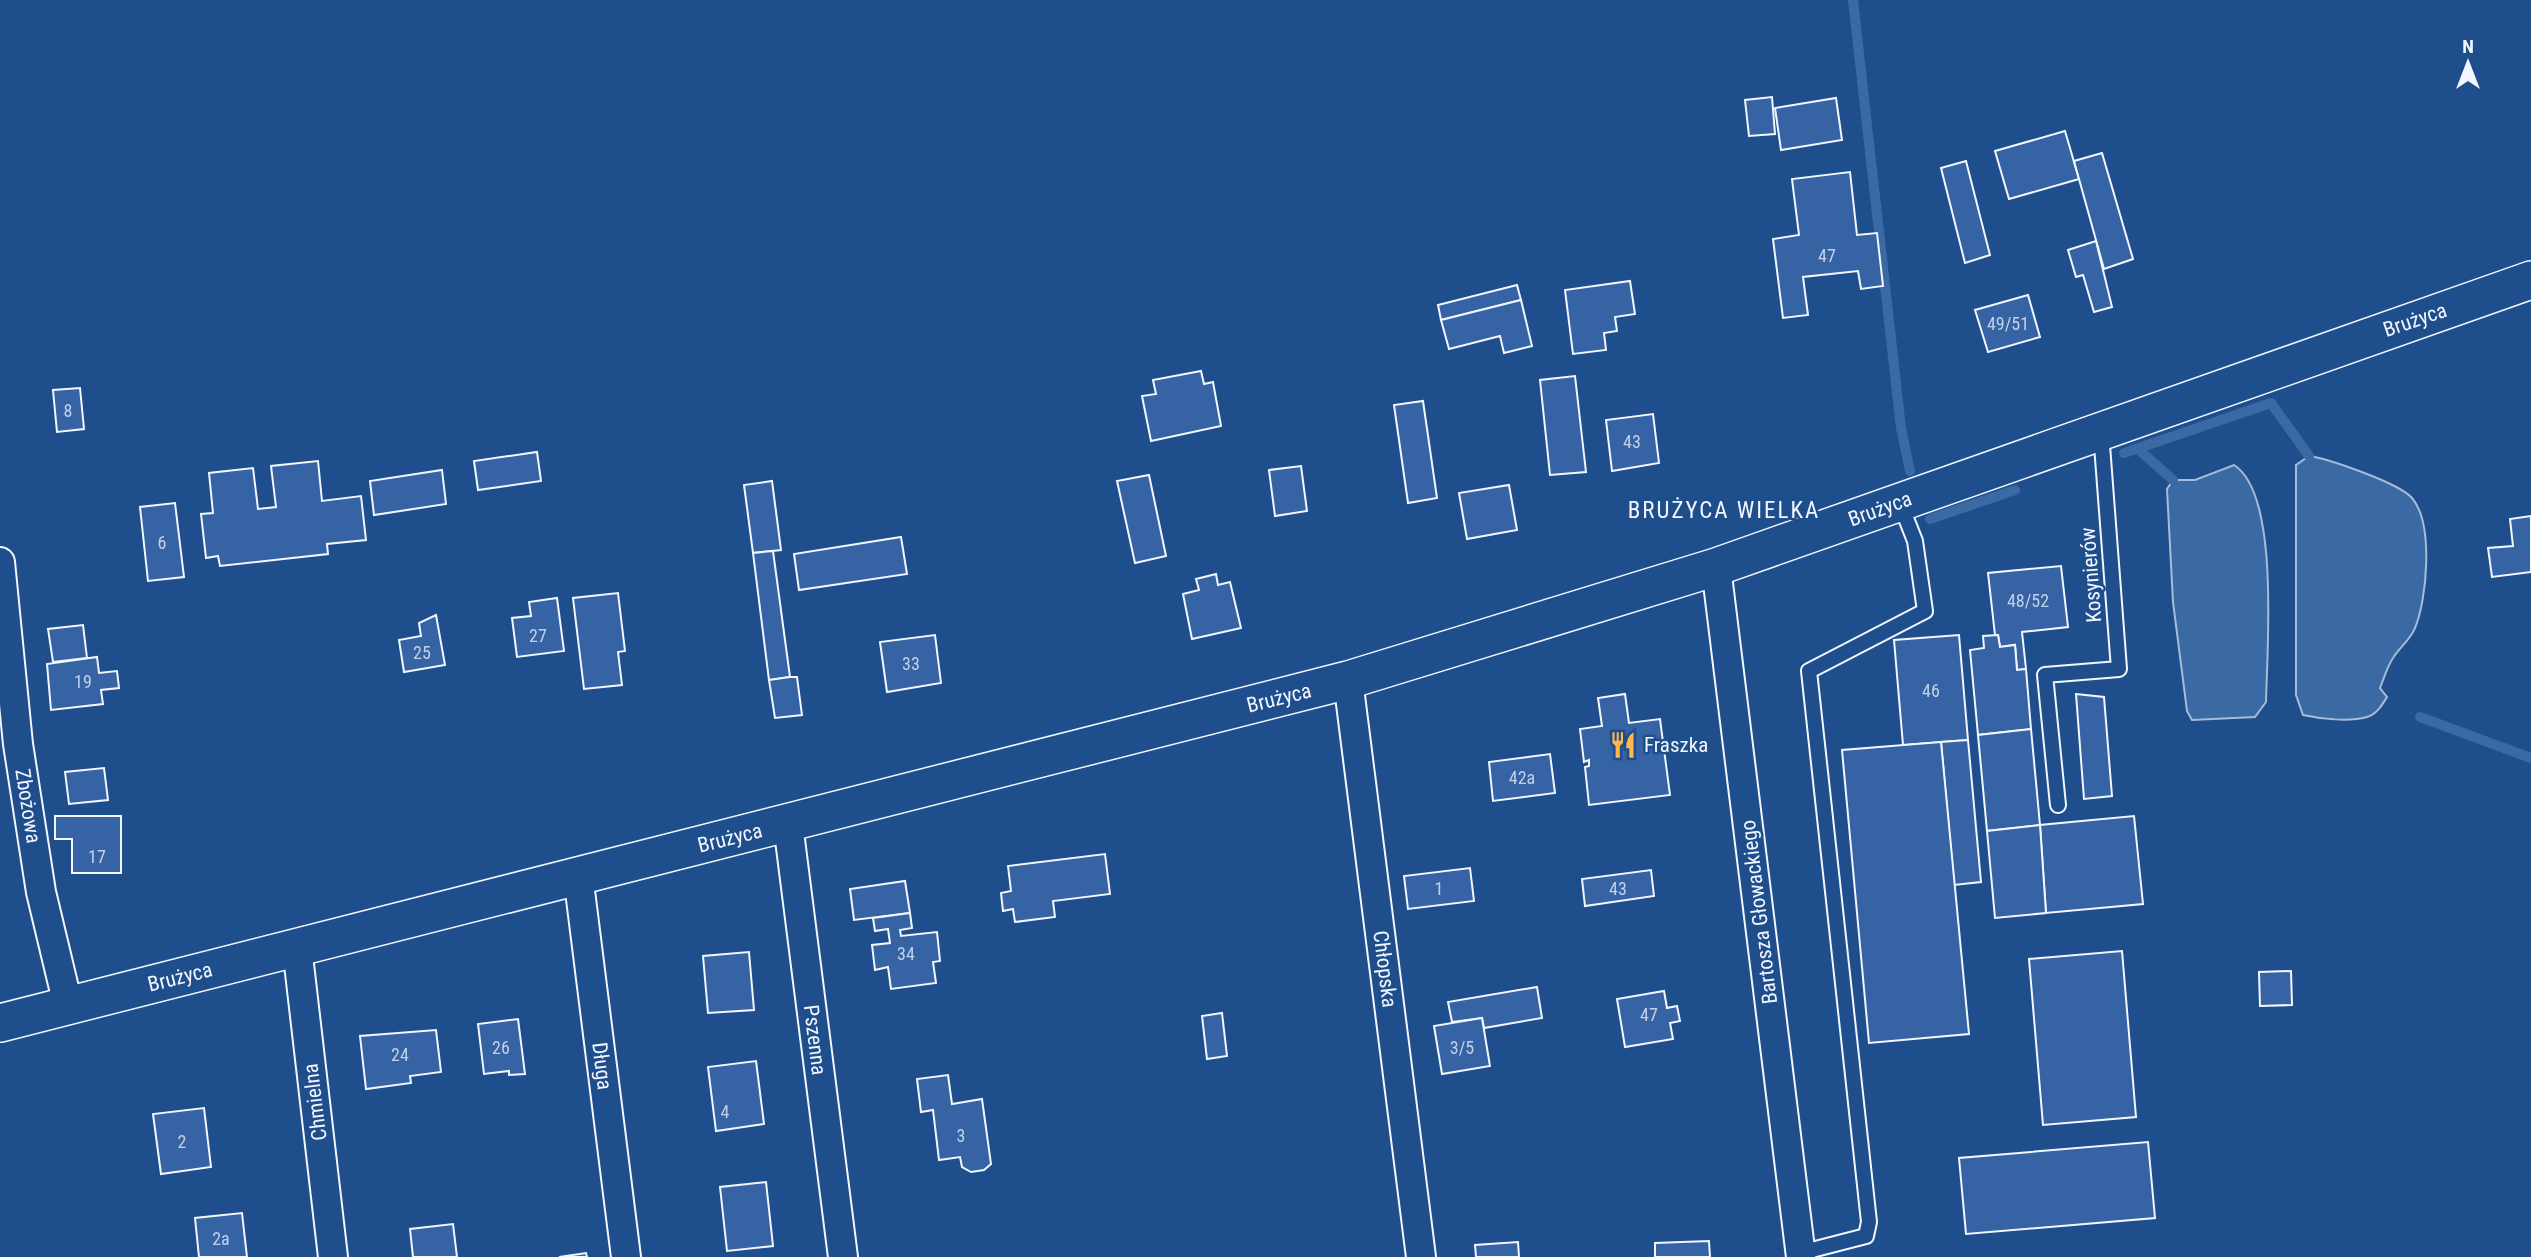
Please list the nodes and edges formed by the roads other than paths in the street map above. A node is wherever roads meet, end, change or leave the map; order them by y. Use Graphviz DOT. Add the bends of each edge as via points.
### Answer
graph roads {
  1 [pos="2531,280"];
  2 [pos="2101,430"];
  3 [pos="1900,502"];
  4 [pos="0,562"];
  5 [pos="1716,567"];
  6 [pos="1348,680"];
  7 [pos="2058,805"];
  8 [pos="788,824"];
  9 [pos="578,875"];
  10 [pos="297,947"];
  11 [pos="68,1005"];
  12 [pos="0,1023"];
  13 [pos="1800,1255"];
  14 [pos="333,1257"];
  15 [pos="626,1257"];
  16 [pos="843,1257"];
  17 [pos="1421,1257"];
  1 -- 2 [label="street, Brużyca"];
  2 -- 3 [label="street, Brużyca"];
  2 -- 7 [label="lane, Kosynierów" via="2119,669 2045,675"];
  3 -- 5 [label="street, Brużyca"];
  3 -- 13 [label="lane" via="1914,541 1925,611 1809,671 1869,1222 1867,1236"];
  4 -- 11 [label="street, Zbożowa" via="18,744 41,892"];
  5 -- 6 [label="street, Brużyca"];
  5 -- 13 [label="street, Bartosza Głowackiego"];
  6 -- 8 [label="street, Brużyca"];
  6 -- 17 [label="street, Chłopska"];
  8 -- 9 [label="street, Brużyca"];
  8 -- 16 [label="street, Pszenna"];
  9 -- 10 [label="street, Brużyca"];
  9 -- 15 [label="street, Długa"];
  10 -- 11 [label="street, Brużyca"];
  10 -- 14 [label="street, Chmielna"];
  11 -- 12 [label="street, Brużyca"];
}
